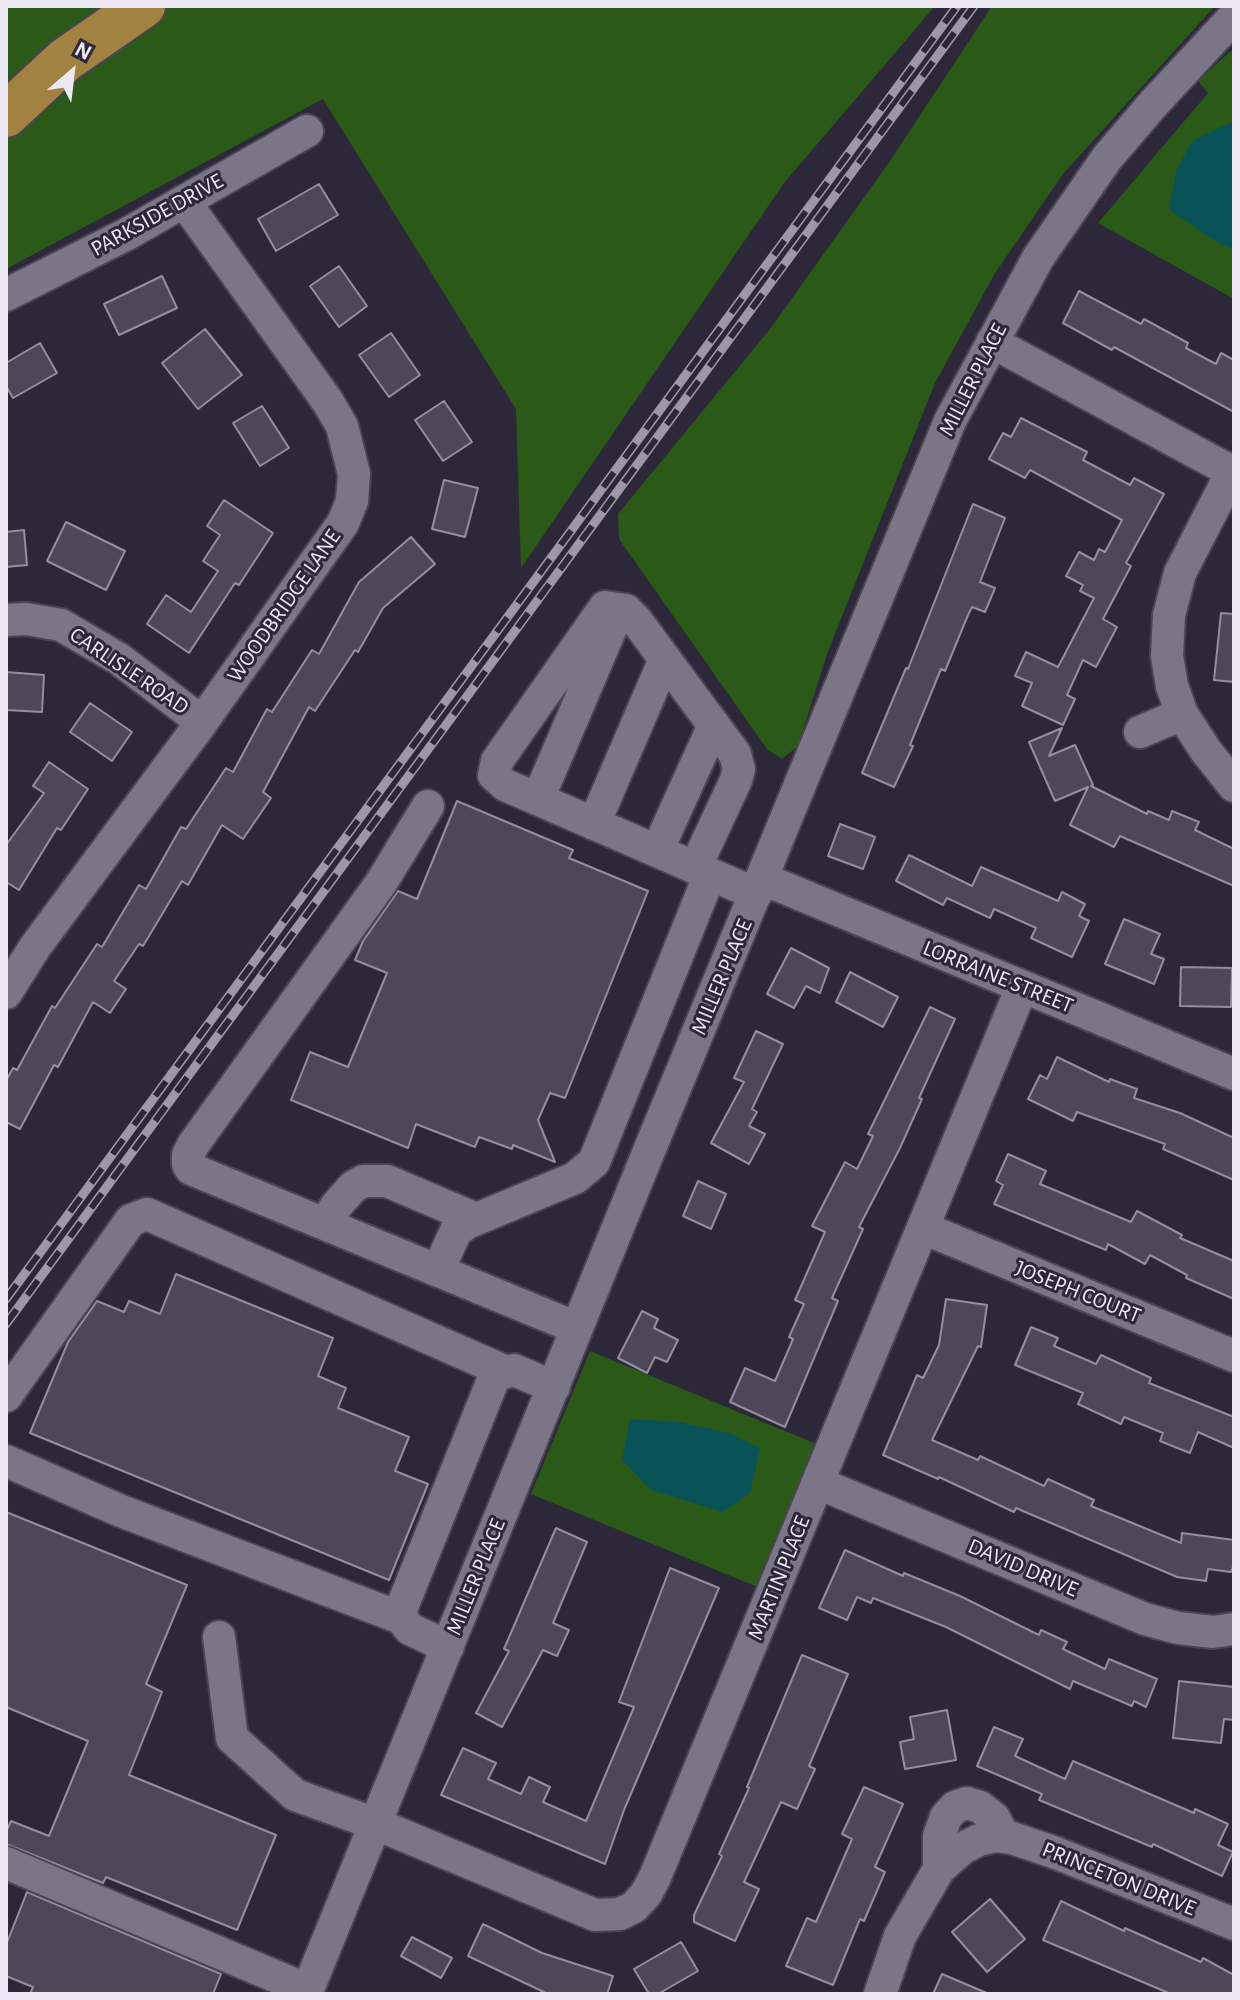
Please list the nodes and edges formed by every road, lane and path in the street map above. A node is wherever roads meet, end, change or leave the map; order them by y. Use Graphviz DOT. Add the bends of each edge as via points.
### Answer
graph roads {
  1 [pos="143,6"];
  2 [pos="1234,17"];
  3 [pos="6,115"];
  4 [pos="307,131"];
  5 [pos="184,201"];
  6 [pos="6,295"];
  7 [pos="992,342"];
  8 [pos="1233,472"];
  9 [pos="620,607"];
  10 [pos="6,620"];
  11 [pos="665,659"];
  12 [pos="1182,714"];
  13 [pos="202,722"];
  14 [pos="714,725"];
  15 [pos="1140,732"];
  16 [pos="1234,786"];
  17 [pos="538,799"];
  18 [pos="428,806"];
  19 [pos="594,824"];
  20 [pos="657,851"];
  21 [pos="703,871"];
  22 [pos="760,887"];
  23 [pos="1022,987"];
  24 [pos="6,993"];
  25 [pos="1234,1074"];
  26 [pos="476,1219"];
  27 [pos="325,1224"];
  28 [pos="923,1228"];
  29 [pos="438,1270"];
  30 [pos="577,1328"];
  31 [pos="1234,1356"];
  32 [pos="504,1371"];
  33 [pos="554,1387"];
  34 [pos="6,1396"];
  35 [pos="6,1461"];
  36 [pos="818,1483"];
  37 [pos="401,1618"];
  38 [pos="1234,1629"];
  39 [pos="219,1637"];
  40 [pos="448,1647"];
  41 [pos="376,1824"];
  42 [pos="6,1863"];
  43 [pos="1234,1924"];
  44 [pos="307,1992"];
  45 [pos="880,1994"];
  1 -- 3 [label="highway" via="65,60"];
  2 -- 7 [label="street, MILLER PLACE" via="1107,158 1038,258"];
  4 -- 5 [label="street, PARKSIDE DRIVE"];
  5 -- 6 [label="street, PARKSIDE DRIVE"];
  5 -- 13 [label="street, WOODBRIDGE LANE" via="328,402 342,426 354,474 343,523"];
  7 -- 8 [label="street"];
  7 -- 22 [label="street, MILLER PLACE" via="950,421"];
  8 -- 12 [label="street" via="1173,593 1167,656"];
  9 -- 11 [label="street"];
  9 -- 17 [label="street"];
  9 -- 17 [label="street, LORRAINE STREET" via="605,607 497,761 494,775"];
  10 -- 13 [label="street, CARLISLE ROAD" via="61,625 119,659"];
  11 -- 14 [label="street"];
  11 -- 19 [label="street"];
  12 -- 15 [label="street"];
  12 -- 16 [label="street"];
  13 -- 24 [label="street, WOODBRIDGE LANE"];
  14 -- 20 [label="street"];
  14 -- 21 [label="street" via="739,769"];
  17 -- 19 [label="street, LORRAINE STREET"];
  18 -- 27 [label="street" via="381,883 188,1155 191,1169"];
  19 -- 20 [label="street, LORRAINE STREET"];
  20 -- 21 [label="street, LORRAINE STREET"];
  21 -- 22 [label="street, LORRAINE STREET"];
  21 -- 26 [label="street" via="594,1162 575,1178"];
  22 -- 23 [label="street, LORRAINE STREET"];
  22 -- 30 [label="street, MILLER PLACE"];
  23 -- 25 [label="street, LORRAINE STREET"];
  23 -- 28 [label="street, MARTIN PLACE"];
  26 -- 27 [label="street" via="387,1181 363,1181"];
  26 -- 29 [label="street" via="456,1231"];
  27 -- 29 [label="street"];
  28 -- 31 [label="street, JOSEPH COURT"];
  28 -- 36 [label="street, MARTIN PLACE"];
  29 -- 30 [label="street"];
  30 -- 33 [label="street, MILLER PLACE"];
  32 -- 33 [label="street" via="514,1370"];
  32 -- 34 [label="street" via="147,1214 131,1220"];
  32 -- 37 [label="street" via="495,1375"];
  33 -- 40 [label="street, MILLER PLACE"];
  35 -- 37 [label="street"];
  36 -- 38 [label="street, DAVID DRIVE" via="1145,1619 1213,1632"];
  36 -- 41 [label="street, MARTIN PLACE" via="655,1877 634,1907 620,1914 595,1915"];
  37 -- 40 [label="street" via="410,1629"];
  39 -- 41 [label="street, MARTIN PLACE" via="232,1738 295,1795"];
  40 -- 41 [label="street, MILLER PLACE"];
  41 -- 44 [label="street, MILLER PLACE"];
  42 -- 44 [label="street"];
  43 -- 45 [label="street, PRINCETON DRIVE" via="1004,1837 994,1818 967,1803 946,1817 939,1836 939,1869 900,1936"];
}
